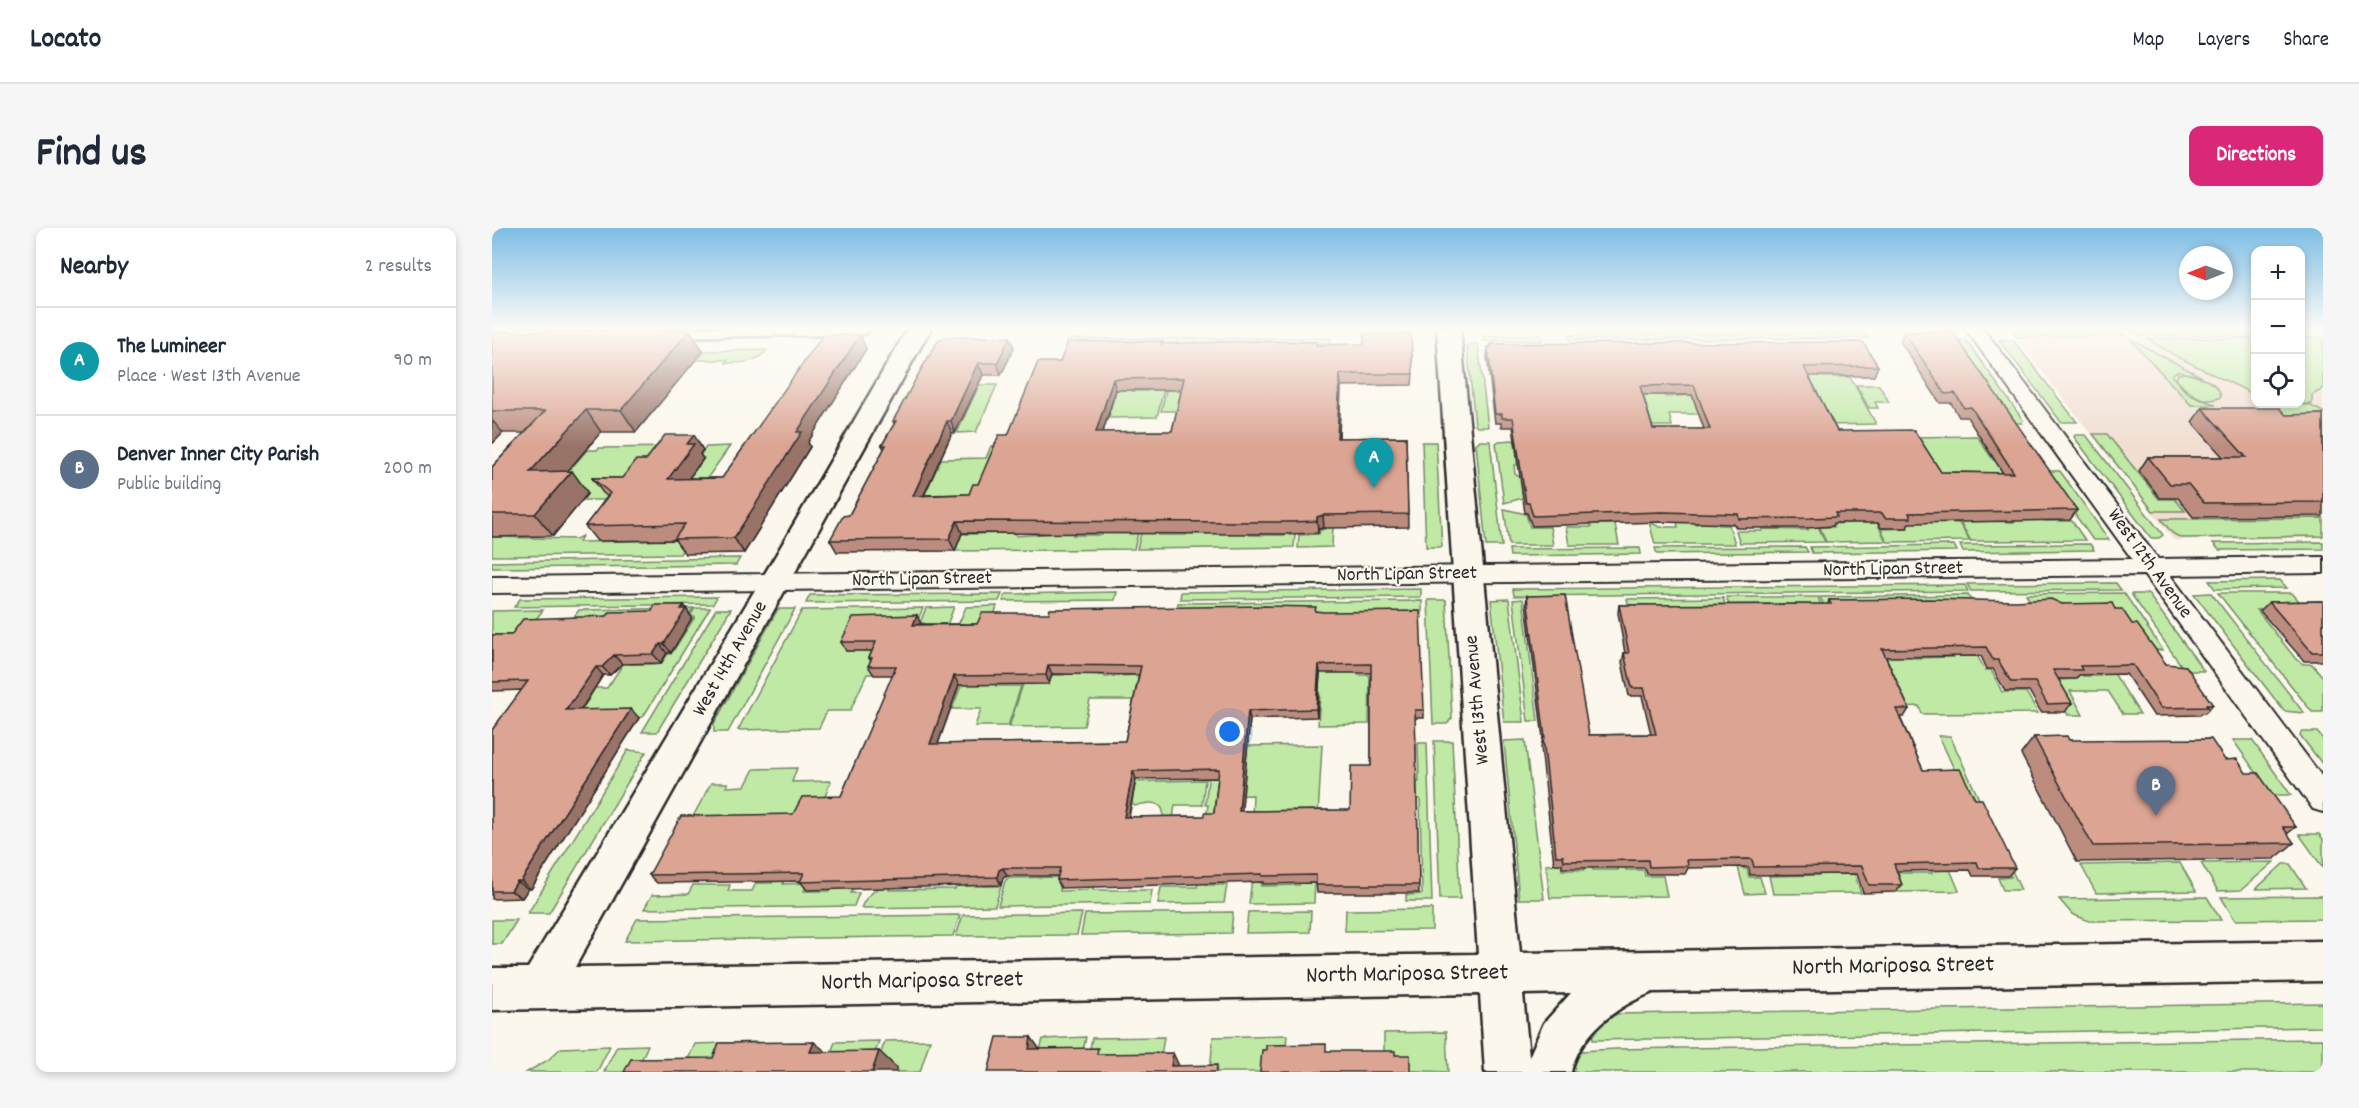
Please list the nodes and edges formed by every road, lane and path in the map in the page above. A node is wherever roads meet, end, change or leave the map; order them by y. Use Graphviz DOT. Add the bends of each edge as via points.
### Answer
graph roads {
  1 [pos="897,367"];
  2 [pos="1452,367"];
  3 [pos="2003,367"];
  4 [pos="2323,565"];
  5 [pos="2151,567"];
  6 [pos="1469,574"];
  7 [pos="776,582"];
  8 [pos="492,585"];
  9 [pos="2323,800"];
  10 [pos="2323,961"];
  11 [pos="1663,971"];
  12 [pos="1500,973"];
  13 [pos="540,988"];
  14 [pos="492,989"];
  15 [pos="1508,1072"];
  16 [pos="1548,1072"];
  1 -- 7 [label="street, West 14th Avenue"];
  2 -- 6 [label="street, West 13th Avenue"];
  3 -- 5 [label="street, West 12th Avenue"];
  4 -- 5 [label="street, North Lipan Street"];
  5 -- 6 [label="street, North Lipan Street"];
  5 -- 9 [label="street, West 12th Avenue"];
  6 -- 7 [label="street, North Lipan Street"];
  6 -- 12 [label="street, West 13th Avenue"];
  7 -- 8 [label="street, North Lipan Street"];
  7 -- 13 [label="street, West 14th Avenue"];
  10 -- 11 [label="street, North Mariposa Street"];
  11 -- 12 [label="street, North Mariposa Street"];
  11 -- 16 [label="street" via="1626,982 1588,1008 1556,1044"];
  12 -- 13 [label="street, North Mariposa Street"];
  12 -- 15 [label="street, West 13th Avenue"];
  13 -- 14 [label="street, North Mariposa Street"];
}
